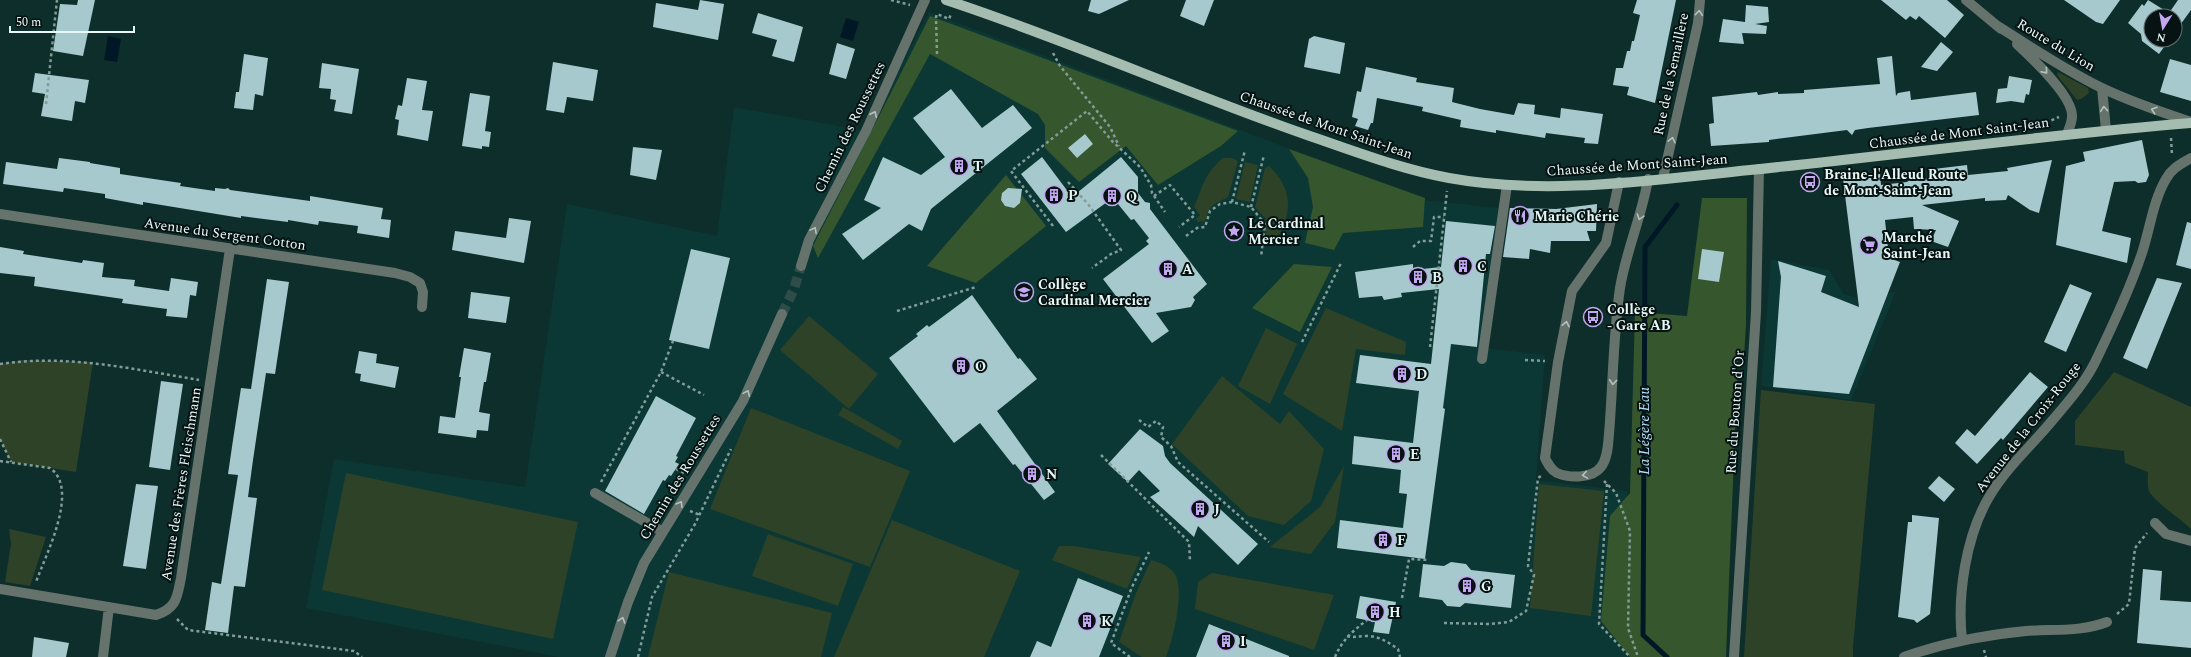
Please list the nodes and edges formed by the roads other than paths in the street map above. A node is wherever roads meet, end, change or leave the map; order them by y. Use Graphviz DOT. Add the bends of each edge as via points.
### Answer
graph roads {
  1 [pos="946,0"];
  2 [pos="1700,0"];
  3 [pos="1966,0"];
  4 [pos="924,4"];
  5 [pos="1996,25"];
  6 [pos="2102,88"];
  7 [pos="2191,123"];
  8 [pos="2106,130"];
  9 [pos="2067,134"];
  10 [pos="2191,158"];
  11 [pos="1759,169"];
  12 [pos="1663,178"];
  13 [pos="1648,179"];
  14 [pos="1619,182"];
  15 [pos="1507,185"];
  16 [pos="0,214"];
  17 [pos="230,249"];
  18 [pos="801,266"];
  19 [pos="422,307"];
  20 [pos="782,314"];
  21 [pos="1482,359"];
  22 [pos="595,493"];
  23 [pos="2155,523"];
  24 [pos="663,532"];
  25 [pos="2191,541"];
  26 [pos="0,589"];
  27 [pos="109,607"];
  28 [pos="2107,622"];
  29 [pos="1962,640"];
  30 [pos="103,657"];
  31 [pos="610,657"];
  32 [pos="1734,657"];
  33 [pos="1904,657"];
  1 -- 15 [label="main road, Chaussée de Mont Saint-Jean" via="1394,166 1448,178"];
  12 -- 2 [label="street, Rue de la Semaillère, one-way" via="1698,23"];
  3 -- 5 [label="street, Route du Lion"];
  18 -- 4 [label="street, Chemin des Roussettes, one-way" via="809,240 866,131"];
  5 -- 6 [label="street, Route du Lion" via="2062,67"];
  5 -- 9 [label="street, Route du Lion, one-way" via="2040,65 2071,106 2073,116"];
  7 -- 6 [label="street, Route du Lion, one-way" via="2144,107"];
  8 -- 6 [label="street, Route du Lion, one-way"];
  7 -- 8 [label="main road, Chaussée de Mont Saint-Jean"];
  8 -- 9 [label="main road, Chaussée de Mont Saint-Jean"];
  9 -- 11 [label="main road, Chaussée de Mont Saint-Jean"];
  10 -- 29 [label="street, Avenue de la Croix-Rouge" via="2166,177 2134,277 2090,371 1989,496 1970,544 1962,589"];
  11 -- 12 [label="main road, Chaussée de Mont Saint-Jean"];
  11 -- 32 [label="street, Rue du Bouton d'Or" via="1756,312"];
  12 -- 13 [label="main road, Chaussée de Mont Saint-Jean"];
  13 -- 14 [label="main road, Chaussée de Mont Saint-Jean"];
  13 -- 14 [label="street, one-way" via="1644,206 1626,259 1620,289 1610,434 1606,457 1595,473 1582,476 1567,475 1556,472 1546,458 1558,362 1572,291 1606,243"];
  14 -- 15 [label="main road, Chaussée de Mont Saint-Jean" via="1570,186"];
  15 -- 21 [label="street"];
  16 -- 17 [label="street, Avenue du Sergent Cotton"];
  17 -- 19 [label="street, Avenue du Sergent Cotton" via="410,277 420,283"];
  17 -- 27 [label="street, Avenue des Frères Fleischmann" via="175,604 156,615"];
  24 -- 20 [label="street, Chemin des Roussettes, one-way" via="743,401"];
  22 -- 24 [label="street"];
  23 -- 25 [label="street" via="2166,534"];
  31 -- 24 [label="street, Chemin des Roussettes, one-way" via="644,563"];
  26 -- 27 [label="street"];
  27 -- 30 [label="street"];
  28 -- 29 [label="street" via="2091,628 2028,631"];
  29 -- 33 [label="street"];
}
